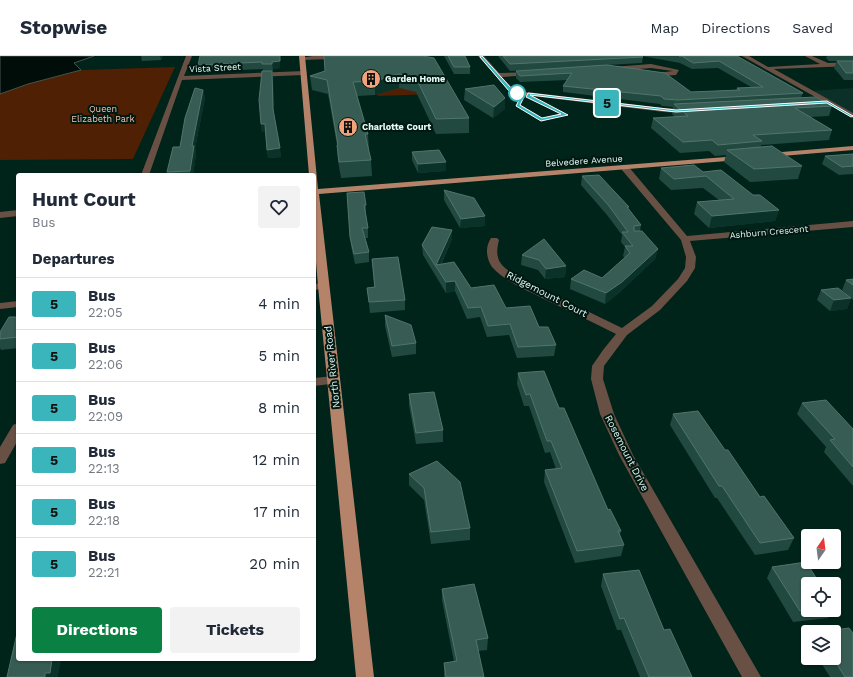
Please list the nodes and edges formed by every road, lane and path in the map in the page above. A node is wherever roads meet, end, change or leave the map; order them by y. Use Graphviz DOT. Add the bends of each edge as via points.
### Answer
graph roads {
  1 [pos="189,56"];
  2 [pos="357,56"];
  3 [pos="481,56"];
  4 [pos="744,56"];
  5 [pos="810,56"];
  6 [pos="303,57"];
  7 [pos="853,64"];
  8 [pos="829,66"];
  9 [pos="769,68"];
  10 [pos="304,72"];
  11 [pos="537,73"];
  12 [pos="642,74"];
  13 [pos="648,74"];
  14 [pos="499,75"];
  15 [pos="180,78"];
  16 [pos="827,102"];
  17 [pos="812,103"];
  18 [pos="695,110"];
  19 [pos="853,116"];
  20 [pos="853,148"];
  21 [pos="625,168"];
  22 [pos="146,173"];
  23 [pos="313,173"];
  24 [pos="316,192"];
  25 [pos="16,213"];
  26 [pos="0,215"];
  27 [pos="316,216"];
  28 [pos="853,224"];
  29 [pos="685,239"];
  30 [pos="494,240"];
  31 [pos="319,286"];
  32 [pos="16,304"];
  33 [pos="0,306"];
  34 [pos="624,333"];
  35 [pos="334,380"];
  36 [pos="316,382"];
  37 [pos="16,431"];
  38 [pos="0,459"];
  39 [pos="365,677"];
  40 [pos="752,677"];
  1 -- 15 [label="street"];
  2 -- 6 [label="street"];
  3 -- 14 [label="street"];
  4 -- 9 [label="street"];
  5 -- 8 [label="street"];
  6 -- 10 [label="main road, North River Road"];
  7 -- 8 [label="street"];
  8 -- 9 [label="street"];
  9 -- 16 [label="street"];
  10 -- 15 [label="street, Vista Street"];
  10 -- 23 [label="main road, North River Road"];
  11 -- 14 [label="street"];
  12 -- 13 [label="street" via="607,69 651,66 676,70 670,75"];
  14 -- 18 [label="street" via="510,90 517,93 664,110"];
  15 -- 22 [label="street, Vista Street"];
  16 -- 17 [label="street"];
  16 -- 19 [label="street"];
  20 -- 21 [label="main road, Belvedere Avenue"];
  21 -- 24 [label="main road, Belvedere Avenue"];
  21 -- 29 [label="street, Rosemount Drive"];
  25 -- 26 [label="street"];
  27 -- 31 [label="main road, North River Road"];
  28 -- 29 [label="street, Ashburn Crescent"];
  29 -- 34 [label="street, Rosemount Drive" via="691,257 690,268 682,281 656,308"];
  30 -- 34 [label="street, Ridgemount Court" via="490,251 495,265 504,272 517,281"];
  31 -- 35 [label="main road, North River Road"];
  32 -- 33 [label="street"];
  34 -- 40 [label="street, Rosemount Drive" via="598,366 596,379 607,414 626,455"];
  35 -- 36 [label="street"];
  35 -- 39 [label="main road, North River Road"];
  37 -- 38 [label="street"];
}
